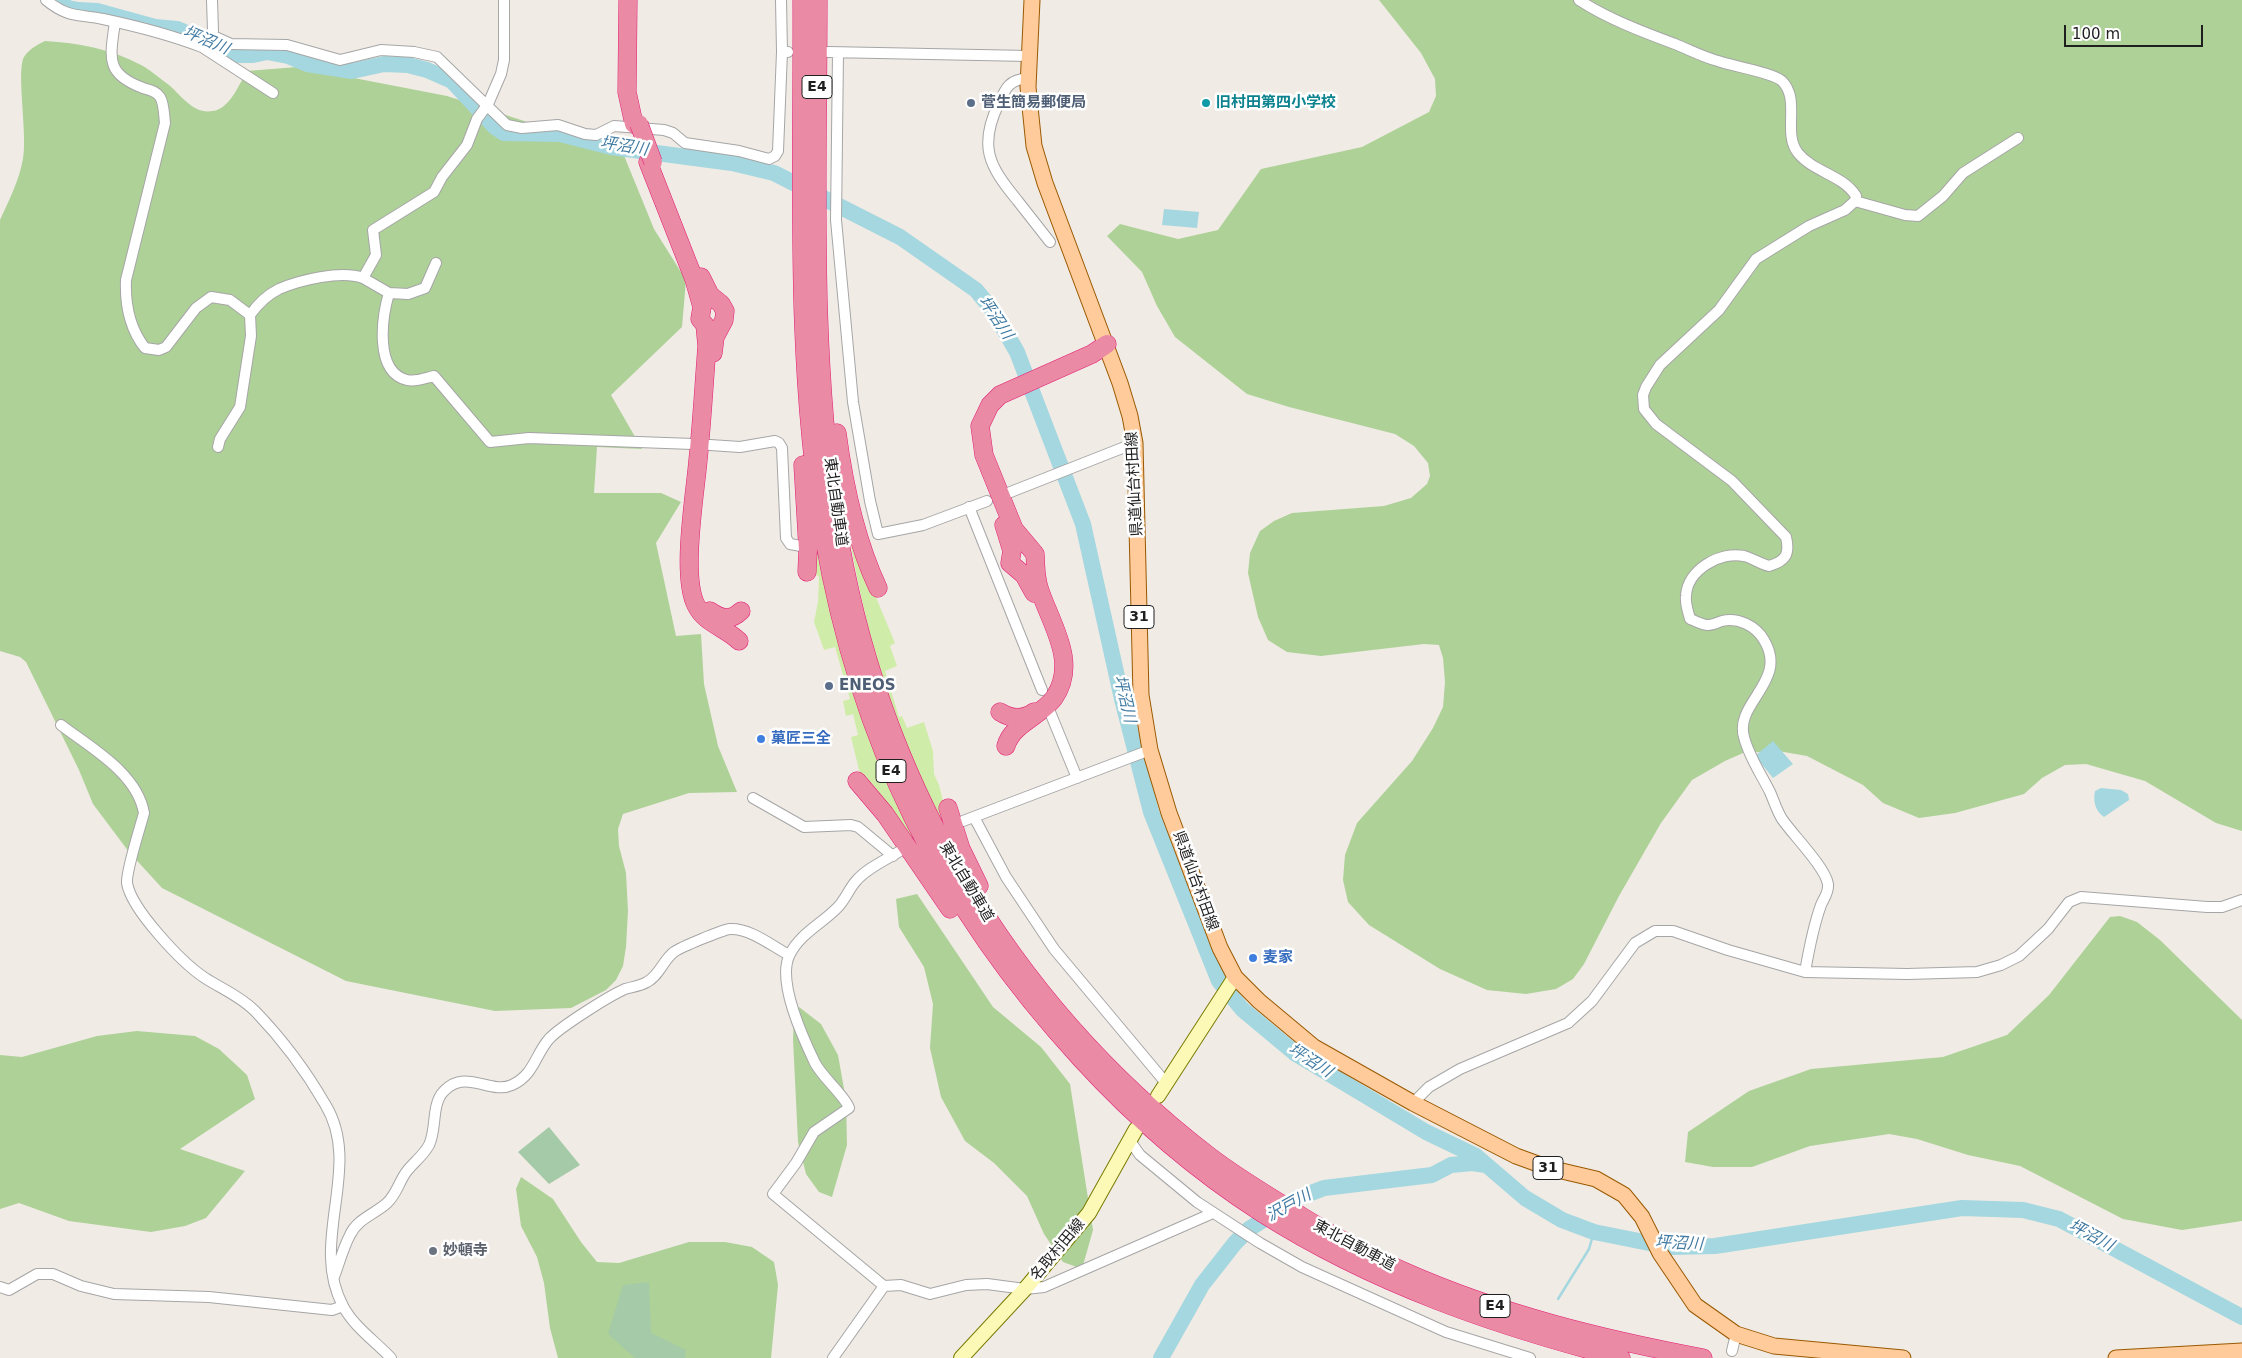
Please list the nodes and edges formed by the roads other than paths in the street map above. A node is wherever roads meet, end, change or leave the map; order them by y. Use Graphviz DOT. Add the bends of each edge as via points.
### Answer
graph roads {
  1 [pos="46,0"];
  2 [pos="212,0"];
  3 [pos="504,0"];
  4 [pos="628,0"];
  5 [pos="634,0"];
  6 [pos="781,0"];
  7 [pos="802,0"];
  8 [pos="818,0"];
  9 [pos="1032,0"];
  10 [pos="1579,0"];
  11 [pos="115,22"];
  12 [pos="206,41"];
  13 [pos="1029,56"];
  14 [pos="1028,78"];
  15 [pos="273,93"];
  16 [pos="484,109"];
  17 [pos="636,124"];
  18 [pos="2018,138"];
  19 [pos="650,162"];
  20 [pos="1855,201"];
  21 [pos="812,221"];
  22 [pos="1050,242"];
  23 [pos="436,263"];
  24 [pos="363,278"];
  25 [pos="389,293"];
  26 [pos="250,315"];
  27 [pos="1107,344"];
  28 [pos="1009,386"];
  29 [pos="693,444"];
  30 [pos="1135,444"];
  31 [pos="710,445"];
  32 [pos="218,447"];
  33 [pos="1008,493"];
  34 [pos="987,501"];
  35 [pos="969,507"];
  36 [pos="878,534"];
  37 [pos="865,536"];
  38 [pos="801,546"];
  39 [pos="807,572"];
  40 [pos="878,588"];
  41 [pos="741,611"];
  42 [pos="739,641"];
  43 [pos="1042,690"];
  44 [pos="1000,712"];
  45 [pos="1050,712"];
  46 [pos="61,725"];
  47 [pos="1006,746"];
  48 [pos="1146,751"];
  49 [pos="1077,778"];
  50 [pos="857,781"];
  51 [pos="752,798"];
  52 [pos="948,808"];
  53 [pos="974,816"];
  54 [pos="963,821"];
  55 [pos="2242,900"];
  56 [pos="789,955"];
  57 [pos="1805,972"];
  58 [pos="1234,978"];
  59 [pos="1078,1046"];
  60 [pos="1166,1083"];
  61 [pos="1158,1096"];
  62 [pos="1413,1103"];
  63 [pos="1133,1135"];
  64 [pos="1213,1213"];
  65 [pos="334,1278"];
  66 [pos="884,1286"];
  67 [pos="0,1287"];
  68 [pos="1026,1289"];
  69 [pos="343,1306"];
  70 [pos="1736,1334"];
  71 [pos="1732,1351"];
  72 [pos="2242,1351"];
  73 [pos="391,1358"];
  74 [pos="833,1358"];
  75 [pos="961,1358"];
  76 [pos="1530,1358"];
  77 [pos="1621,1358"];
  78 [pos="1703,1358"];
  79 [pos="1903,1358"];
  80 [pos="2117,1358"];
  1 -- 11 [label="street" via="66,14"];
  2 -- 12 [label="street" via="213,31"];
  3 -- 16 [label="street" via="502,74"];
  4 -- 17 [label="highway" via="628,92"];
  5 -- 17 [label="highway" via="632,91"];
  6 -- 16 [label="street" via="785,52 778,151 770,159 685,143 664,130 614,126 596,135 558,125 522,128 507,124"];
  7 -- 21 [label="highway, 東北自動車道 / E4" via="800,204"];
  8 -- 21 [label="highway, 東北自動車道 / E4" via="817,174"];
  9 -- 13 [label="main road, 県道仙台村田線 / 31"];
  10 -- 20 [label="street" via="1641,31 1710,59 1775,76 1783,82 1790,95 1791,132 1796,150 1804,159 1851,189 1856,196"];
  11 -- 12 [label="street"];
  11 -- 26 [label="street" via="112,60 115,72 126,81 156,92 161,98 165,123 126,280 130,324 145,348 159,350 166,347 196,308 211,297 230,300"];
  12 -- 15 [label="street"];
  12 -- 16 [label="street" via="287,45 340,60 381,50 437,57"];
  13 -- 14 [label="main road, 県道仙台村田線 / 31"];
  13 -- 36 [label="street" via="833,52 836,220 853,402"];
  14 -- 22 [label="street" via="1010,83 991,120 988,146 1000,180"];
  14 -- 27 [label="main road, 県道仙台村田線 / 31" via="1032,131 1045,183"];
  16 -- 24 [label="street" via="467,145 434,192 373,230 376,255"];
  17 -- 19 [label="highway, bridge"];
  18 -- 20 [label="street" via="1963,173 1943,196 1918,216"];
  19 -- 41 [label="highway" via="710,296 725,312 715,337 694,570 699,596 706,608 720,617 729,618"];
  19 -- 42 [label="highway" via="694,279 702,307 700,319 705,325 707,346 690,554 692,591 695,605 702,615"];
  20 -- 57 [label="street" via="1846,210 1809,226 1756,259 1719,310 1660,364 1646,387 1643,404 1662,430 1732,481 1786,537 1789,549 1780,563 1770,566 1744,556 1714,560 1696,572 1686,595 1690,619 1710,626 1724,620 1741,621 1755,628 1765,640 1769,652 1771,663 1766,681 1744,718 1743,737 1782,818 1828,883 1809,945"];
  21 -- 39 [label="highway" via="794,270"];
  21 -- 40 [label="highway" via="838,444 860,544"];
  21 -- 59 [label="highway, 東北自動車道 / E4" via="806,380 813,457 832,581 859,684 892,774 936,865 1014,982"];
  23 -- 25 [label="street" via="425,288 408,294"];
  24 -- 25 [label="street"];
  24 -- 26 [label="street" via="339,275 293,284 266,297"];
  25 -- 29 [label="street" via="384,315 384,354 388,365 396,375 408,380 434,376 490,442 529,438"];
  26 -- 32 [label="street" via="251,336 240,407"];
  27 -- 28 [label="highway" via="1092,354 1039,371"];
  27 -- 30 [label="main road, 県道仙台村田線 / 31" via="1130,416"];
  28 -- 44 [label="highway" via="992,394 980,410 974,437 978,457 1010,540 1010,563 1028,581 1052,635 1058,674 1051,693 1028,716 1008,717"];
  28 -- 47 [label="highway" via="990,405 980,434 984,455 1014,529 1035,554 1034,570 1060,643 1063,675 1060,688 1052,699 1040,713 1018,728"];
  30 -- 33 [label="street"];
  30 -- 48 [label="main road, 県道仙台村田線 / 31" via="1141,695"];
  31 -- 38 [label="street" via="740,447 779,443 782,448 786,538 790,544"];
  34 -- 35 [label="street"];
  35 -- 36 [label="street" via="923,525"];
  35 -- 43 [label="street"];
  36 -- 37 [label="street"];
  45 -- 49 [label="street"];
  46 -- 65 [label="street" via="113,765 142,802 144,813 127,881 130,897 178,954 203,977 234,994 276,1034 326,1105 338,1132 341,1160 332,1220 330,1256"];
  48 -- 49 [label="street"];
  48 -- 58 [label="main road, 県道仙台村田線 / 31"];
  49 -- 53 [label="street"];
  50 -- 59 [label="highway" via="885,814 1003,979 1040,1023"];
  51 -- 56 [label="street" via="804,827 858,827 897,854 855,882 838,907 804,935"];
  52 -- 59 [label="highway" via="961,849 996,915 1066,1010"];
  53 -- 54 [label="street"];
  53 -- 60 [label="street" via="1006,877 1054,949"];
  55 -- 57 [label="street" via="2222,907 2207,907 2081,897 2069,902 2048,929 2018,956 1987,970 1907,974"];
  56 -- 65 [label="street" via="743,931 730,929 715,934 674,952 660,973 608,998 550,1038 528,1075 511,1086 494,1087 475,1081 451,1086 438,1101 430,1144 407,1171 387,1203 361,1221 350,1234"];
  56 -- 66 [label="street" via="786,986 804,1038 816,1065 828,1083 847,1101 849,1108 814,1132 773,1194"];
  57 -- 62 [label="street" via="1673,931 1656,931 1634,942 1592,1001 1568,1023 1460,1069 1429,1087"];
  58 -- 60 [label="main road"];
  58 -- 62 [label="main road, 県道仙台村田線 / 31" via="1314,1047"];
  59 -- 77 [label="highway, 東北自動車道 / E4" via="1112,1092 1161,1138 1256,1208 1321,1247 1413,1291 1522,1331"];
  59 -- 78 [label="highway, 東北自動車道 / E4" via="1210,1157 1323,1230 1382,1261 1470,1298 1578,1331"];
  60 -- 61 [label="main road"];
  62 -- 70 [label="main road, 県道仙台村田線 / 31" via="1516,1156 1596,1179 1624,1194 1642,1217 1660,1253 1695,1305"];
  63 -- 64 [label="street" via="1140,1154"];
  63 -- 68 [label="main road, 名取村田線" via="1089,1213"];
  64 -- 68 [label="street" via="1044,1287"];
  64 -- 76 [label="street" via="1302,1267 1406,1316"];
  65 -- 69 [label="street"];
  66 -- 68 [label="street" via="902,1285 930,1294 966,1285"];
  66 -- 74 [label="street"];
  67 -- 69 [label="street" via="9,1290 37,1274 53,1274 81,1286 114,1294 209,1296 332,1310"];
  68 -- 75 [label="main road, 名取村田線"];
  69 -- 73 [label="street" via="356,1325"];
  70 -- 71 [label="street"];
  70 -- 79 [label="main road, 県道仙台村田線 / 31" via="1774,1346"];
  72 -- 80 [label="main road"];
}
